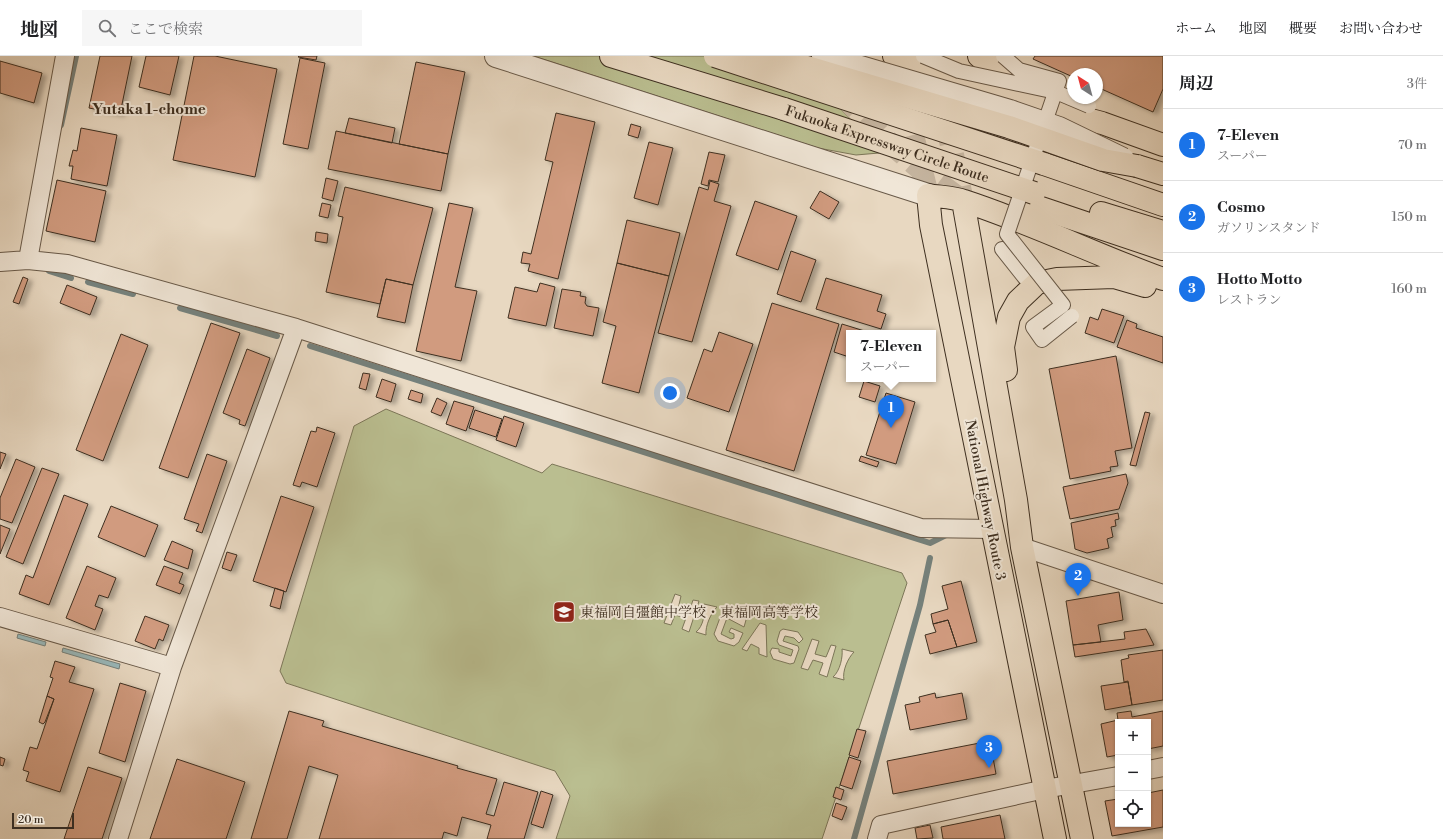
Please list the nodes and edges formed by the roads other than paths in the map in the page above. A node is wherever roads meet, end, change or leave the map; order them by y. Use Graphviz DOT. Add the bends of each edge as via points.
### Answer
graph roads {
  1 [pos="65,56"];
  2 [pos="496,56"];
  3 [pos="611,56"];
  4 [pos="714,56"];
  5 [pos="751,56"];
  6 [pos="823,56"];
  7 [pos="892,56"];
  8 [pos="979,56"];
  9 [pos="1003,56"];
  10 [pos="930,62"];
  11 [pos="1055,102"];
  12 [pos="1089,106"];
  13 [pos="784,109"];
  14 [pos="1163,145"];
  15 [pos="1137,166"];
  16 [pos="1163,174"];
  17 [pos="928,194"];
  18 [pos="963,200"];
  19 [pos="1163,205"];
  20 [pos="1163,232"];
  21 [pos="1002,249"];
  22 [pos="1163,250"];
  23 [pos="28,260"];
  24 [pos="0,262"];
  25 [pos="1036,271"];
  26 [pos="1163,279"];
  27 [pos="1163,292"];
  28 [pos="1072,316"];
  29 [pos="296,328"];
  30 [pos="1016,500"];
  31 [pos="992,529"];
  32 [pos="1022,547"];
  33 [pos="1163,594"];
  34 [pos="0,617"];
  35 [pos="172,667"];
  36 [pos="1163,768"];
  37 [pos="1151,770"];
  38 [pos="1115,777"];
  39 [pos="1071,785"];
  40 [pos="1045,790"];
  41 [pos="118,839"];
  42 [pos="877,839"];
  43 [pos="1055,839"];
  44 [pos="1082,839"];
  1 -- 23 [label="street"];
  2 -- 17 [label="street"];
  3 -- 13 [label="highway, Fukuoka Expressway Circle Route"];
  4 -- 19 [label="highway, Fukuoka Expressway Circle Route, bridge"];
  5 -- 15 [label="highway, bridge" via="807,67 1009,127 1103,160"];
  6 -- 15 [label="street, bridge" via="1059,128"];
  7 -- 10 [label="highway"];
  8 -- 11 [label="highway" via="1022,93"];
  9 -- 11 [label="street, bridge" via="1019,70 1060,81"];
  10 -- 11 [label="highway"];
  11 -- 12 [label="street, bridge"];
  11 -- 14 [label="highway" via="1102,123"];
  11 -- 25 [label="street, bridge" via="1007,234"];
  13 -- 20 [label="highway, Fukuoka Expressway Circle Route, bridge" via="1034,193"];
  13 -- 22 [label="highway, bridge" via="948,176"];
  15 -- 16 [label="highway"];
  17 -- 18 [label="highway"];
  17 -- 31 [label="highway, National Highway Route 3" via="931,225"];
  18 -- 26 [label="highway"];
  18 -- 30 [label="highway, National Highway Route 3"];
  21 -- 25 [label="street" via="1025,278"];
  23 -- 24 [label="street"];
  23 -- 29 [label="street" via="67,264"];
  25 -- 28 [label="street, bridge" via="1064,305 1033,327 1042,340"];
  27 -- 30 [label="highway" via="1114,277 1081,277 1037,283 1018,301 1009,317 1003,347 1017,461"];
  29 -- 31 [label="street" via="921,528"];
  29 -- 35 [label="street"];
  30 -- 32 [label="highway, National Highway Route 3"];
  31 -- 40 [label="highway, National Highway Route 3"];
  32 -- 33 [label="street"];
  32 -- 39 [label="highway, National Highway Route 3"];
  34 -- 35 [label="street"];
  35 -- 41 [label="street"];
  36 -- 37 [label="street"];
  38 -- 39 [label="street"];
  39 -- 40 [label="street"];
  39 -- 44 [label="highway, National Highway Route 3"];
  40 -- 42 [label="street" via="881,825"];
  40 -- 43 [label="highway, National Highway Route 3"];
}
